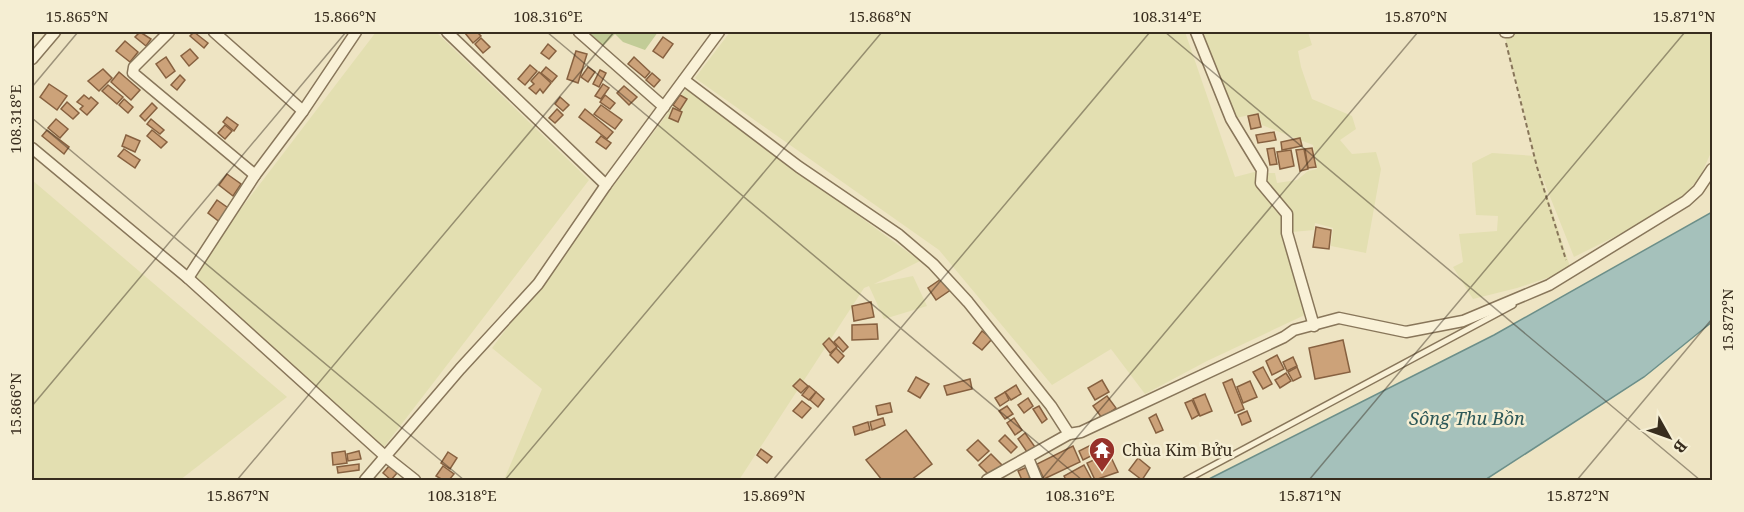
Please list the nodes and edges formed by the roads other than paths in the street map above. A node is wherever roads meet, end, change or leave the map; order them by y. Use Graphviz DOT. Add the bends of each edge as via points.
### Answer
graph roads {
  1 [pos="55,32"];
  2 [pos="169,32"];
  3 [pos="214,32"];
  4 [pos="356,32"];
  5 [pos="579,32"];
  6 [pos="719,32"];
  7 [pos="1196,32"];
  8 [pos="452,34"];
  9 [pos="32,59"];
  10 [pos="684,80"];
  11 [pos="664,107"];
  12 [pos="303,111"];
  13 [pos="32,148"];
  14 [pos="1713,169"];
  15 [pos="255,175"];
  16 [pos="606,185"];
  17 [pos="188,278"];
  18 [pos="1549,285"];
  19 [pos="1314,326"];
  20 [pos="1069,434"];
  21 [pos="386,457"];
  22 [pos="1029,458"];
  23 [pos="365,480"];
  24 [pos="415,480"];
  25 [pos="987,480"];
  26 [pos="1037,480"];
  27 [pos="1186,480"];
  1 -- 9 [label="street"];
  2 -- 15 [label="street" via="134,67 133,73"];
  3 -- 12 [label="street"];
  4 -- 12 [label="street"];
  5 -- 11 [label="street"];
  6 -- 10 [label="street"];
  7 -- 19 [label="street" via="1231,119 1262,170 1261,183 1287,214 1287,232"];
  8 -- 16 [label="street"];
  10 -- 11 [label="street"];
  10 -- 20 [label="street" via="799,167 899,235 933,264 968,302"];
  11 -- 16 [label="street"];
  12 -- 15 [label="street"];
  13 -- 17 [label="street"];
  14 -- 18 [label="street" via="1686,201"];
  15 -- 17 [label="street"];
  16 -- 21 [label="street" via="538,284"];
  17 -- 21 [label="street"];
  18 -- 19 [label="street" via="1463,321 1406,332 1339,318"];
  18 -- 27 [label="lane"];
  19 -- 20 [label="street" via="1294,330 1081,432"];
  20 -- 22 [label="street"];
  21 -- 23 [label="street"];
  21 -- 24 [label="street"];
  22 -- 25 [label="street"];
  22 -- 26 [label="street"];
}
